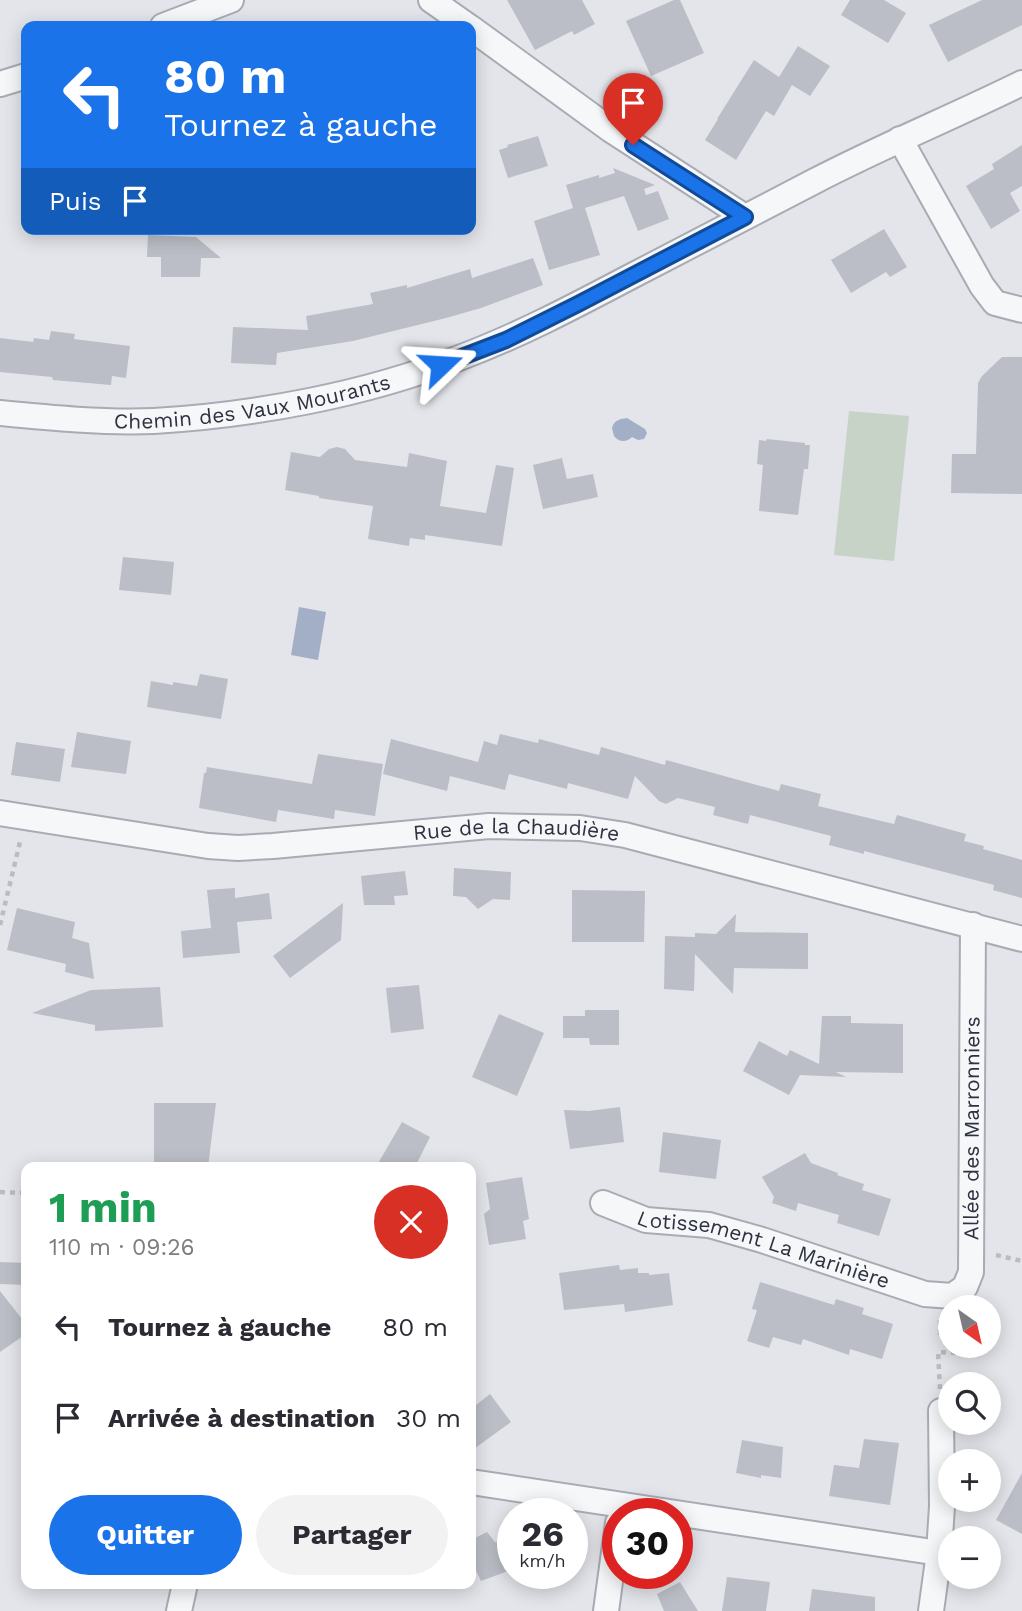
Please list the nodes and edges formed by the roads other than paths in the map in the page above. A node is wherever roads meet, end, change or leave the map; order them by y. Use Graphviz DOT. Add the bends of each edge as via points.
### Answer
graph roads {
  1 [pos="231,0"];
  2 [pos="431,0"];
  3 [pos="176,21"];
  4 [pos="461,21"];
  5 [pos="476,31"];
  6 [pos="21,78"];
  7 [pos="1022,83"];
  8 [pos="0,84"];
  9 [pos="900,139"];
  10 [pos="745,217"];
  11 [pos="1022,310"];
  12 [pos="0,413"];
  13 [pos="0,813"];
  14 [pos="973,925"];
  15 [pos="1022,939"];
  16 [pos="603,1202"];
  17 [pos="925,1294"];
  18 [pos="941,1435"];
  19 [pos="476,1483"];
  20 [pos="602,1510"];
  21 [pos="693,1523"];
  22 [pos="941,1526"];
  23 [pos="938,1553"];
  24 [pos="938,1560"];
  25 [pos="184,1589"];
  26 [pos="609,1589"];
  27 [pos="179,1611"];
  28 [pos="606,1611"];
  29 [pos="931,1611"];
  1 -- 3 [label="street"];
  2 -- 4 [label="street"];
  5 -- 10 [label="street" via="611,130"];
  6 -- 8 [label="street"];
  7 -- 9 [label="street, Chemin des Vaux Mourants"];
  9 -- 10 [label="street, Chemin des Vaux Mourants"];
  9 -- 11 [label="street" via="982,286 995,303"];
  10 -- 12 [label="street, Chemin des Vaux Mourants" via="506,340 401,378 211,416 151,421"];
  13 -- 14 [label="street, Rue de la Chaudière" via="238,848 489,826 580,828 625,835"];
  14 -- 15 [label="street, Rue de la Chaudière"];
  14 -- 17 [label="street, Allée des Marronniers" via="971,1272 965,1287 952,1296"];
  16 -- 17 [label="street, Lotissement La Marinière" via="646,1220 723,1228"];
  18 -- 22 [label="street"];
  19 -- 20 [label="street"];
  21 -- 23 [label="street"];
  24 -- 29 [label="street"];
  25 -- 27 [label="street"];
  26 -- 28 [label="street"];
}
